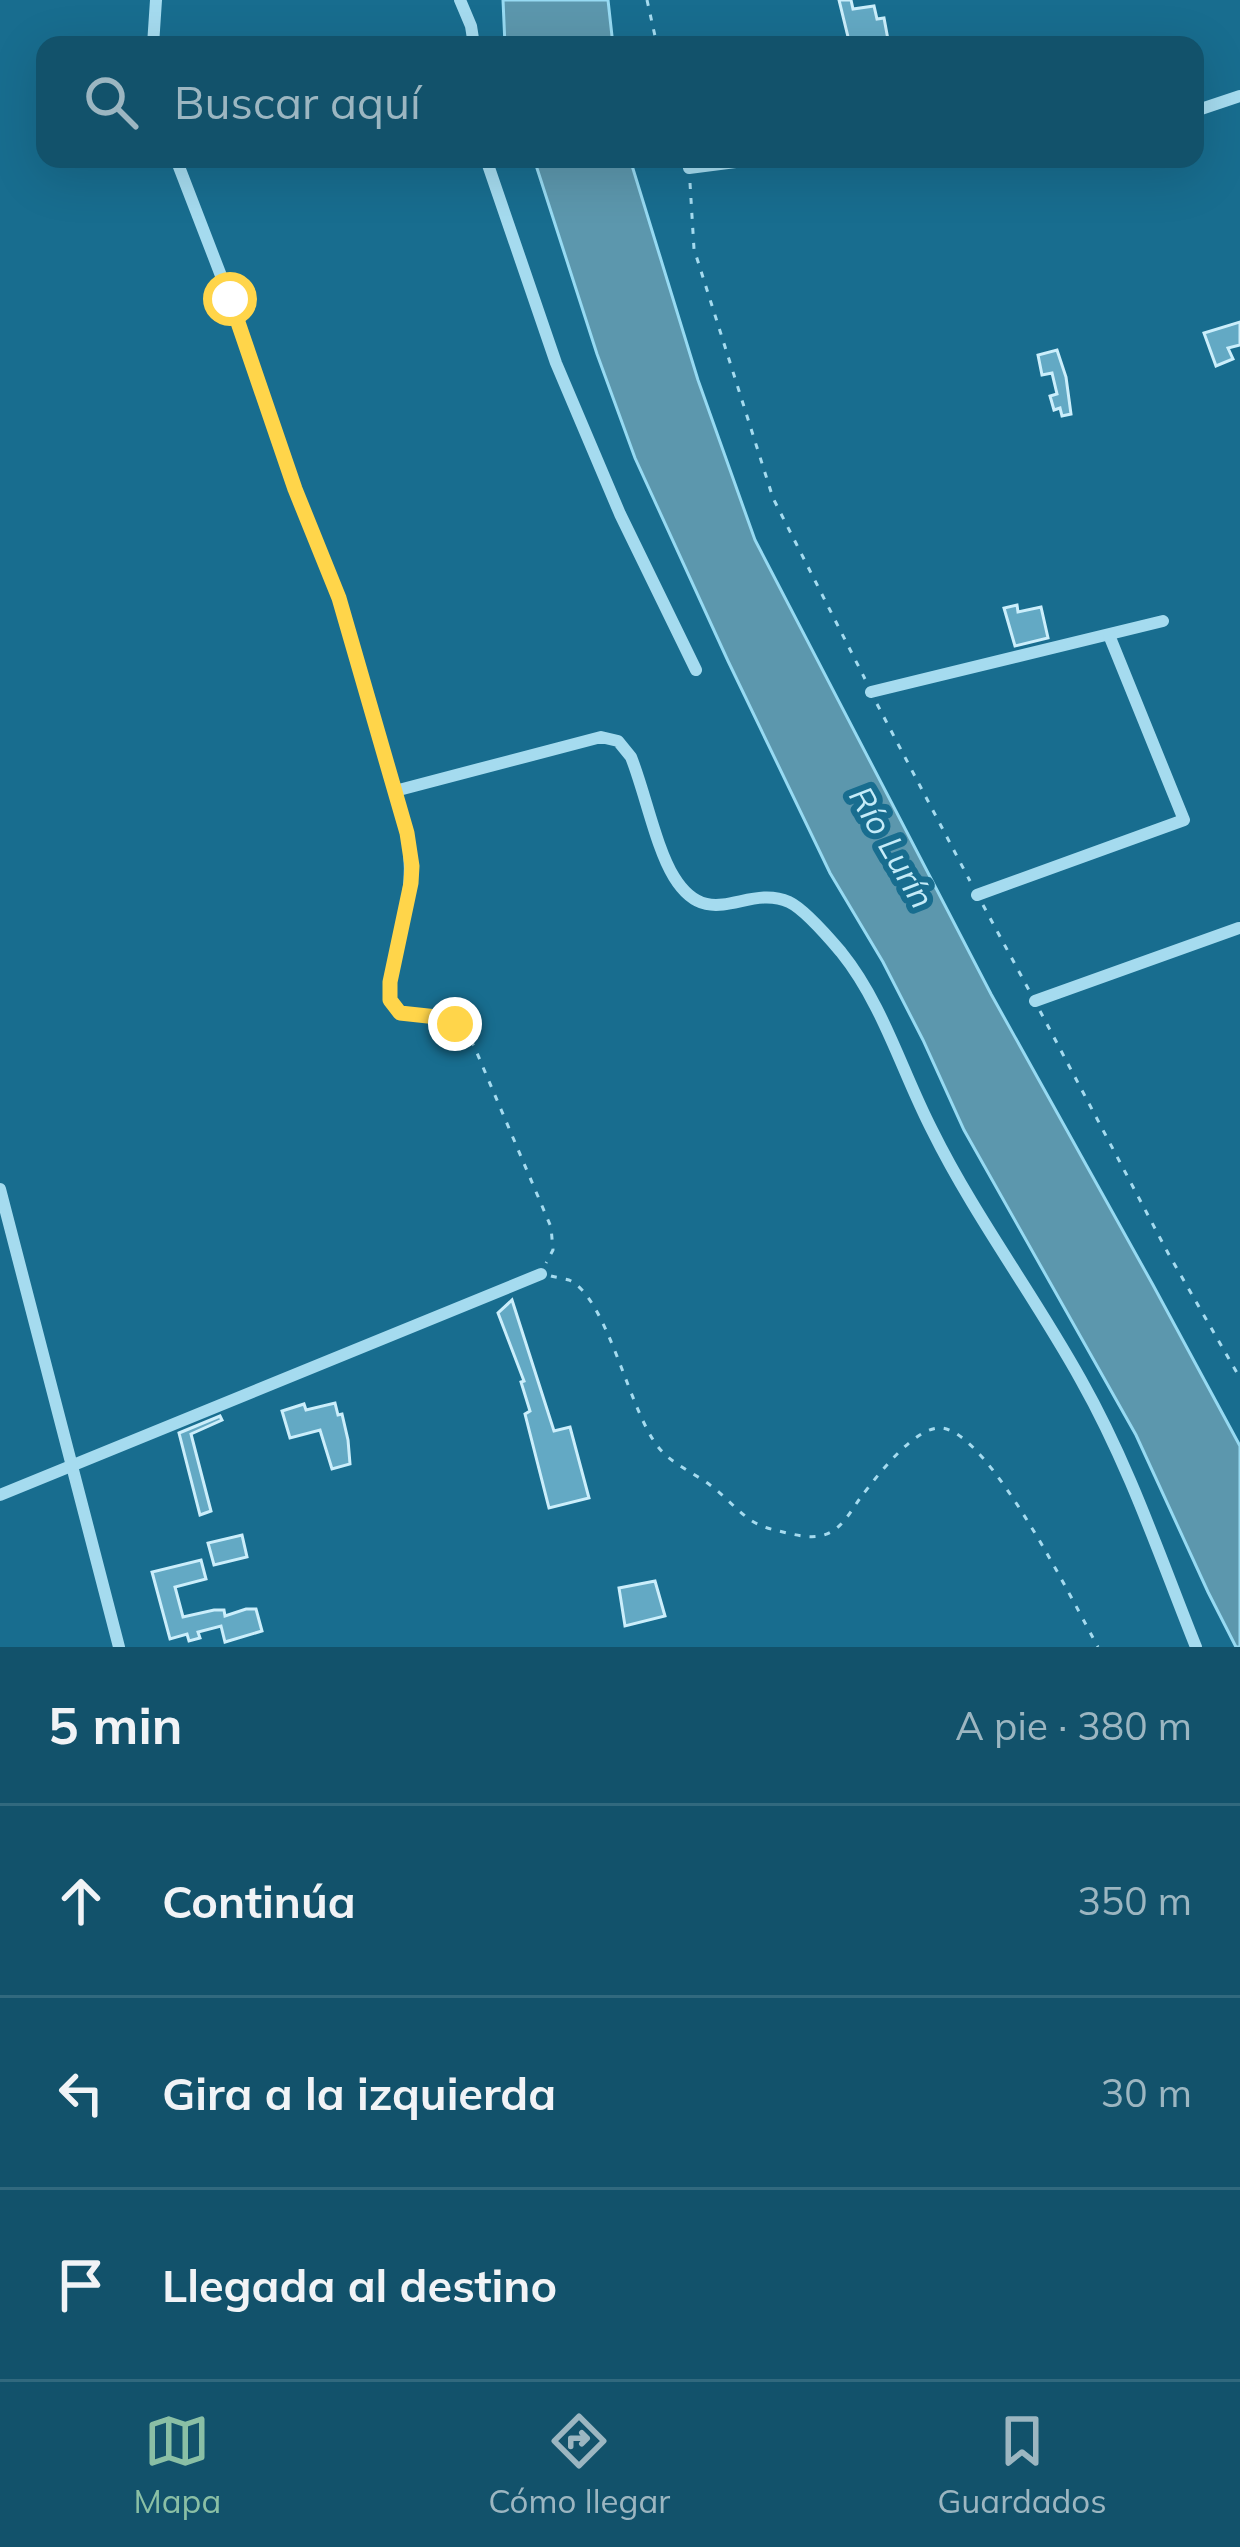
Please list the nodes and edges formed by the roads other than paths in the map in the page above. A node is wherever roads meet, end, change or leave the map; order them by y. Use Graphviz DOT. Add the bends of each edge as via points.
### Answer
graph roads {
  1 [pos="156,0"];
  2 [pos="460,0"];
  3 [pos="154,36"];
  4 [pos="472,36"];
  5 [pos="1240,96"];
  6 [pos="1204,108"];
  7 [pos="179,168"];
  8 [pos="490,168"];
  9 [pos="1163,621"];
  10 [pos="1109,635"];
  11 [pos="696,670"];
  12 [pos="872,692"];
  13 [pos="395,791"];
  14 [pos="977,895"];
  15 [pos="1239,928"];
  16 [pos="394,962"];
  17 [pos="1035,1001"];
  18 [pos="0,1189"];
  19 [pos="542,1274"];
  20 [pos="72,1464"];
  21 [pos="0,1495"];
  22 [pos="119,1647"];
  23 [pos="1196,1647"];
  1 -- 3 [label="street"];
  2 -- 4 [label="street"];
  5 -- 6 [label="street"];
  7 -- 13 [label="street" via="339,598"];
  8 -- 11 [label="street" via="556,363"];
  9 -- 10 [label="street"];
  10 -- 12 [label="street"];
  10 -- 14 [label="street" via="1184,820"];
  13 -- 16 [label="street" via="412,866"];
  13 -- 23 [label="street" via="601,737 618,741 632,757 674,878 693,899 715,907 788,902 842,953 943,1151 1108,1430"];
  15 -- 17 [label="street"];
  18 -- 20 [label="street"];
  19 -- 20 [label="street"];
  20 -- 21 [label="street"];
  20 -- 22 [label="street"];
}
